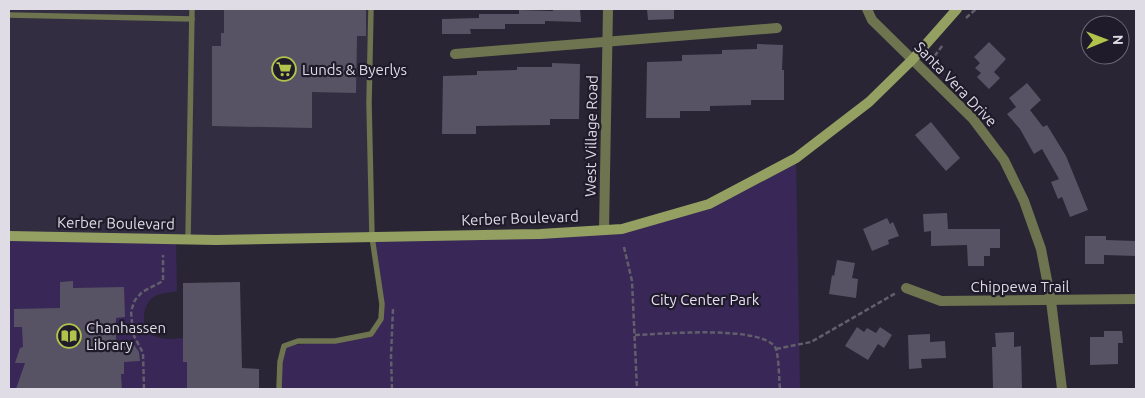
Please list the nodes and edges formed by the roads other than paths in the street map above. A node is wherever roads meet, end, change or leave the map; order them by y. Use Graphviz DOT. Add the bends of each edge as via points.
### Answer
graph roads {
  1 [pos="192,9"];
  2 [pos="371,9"];
  3 [pos="608,9"];
  4 [pos="867,9"];
  5 [pos="957,9"];
  6 [pos="9,15"];
  7 [pos="192,19"];
  8 [pos="777,28"];
  9 [pos="607,42"];
  10 [pos="455,54"];
  11 [pos="912,60"];
  12 [pos="604,230"];
  13 [pos="9,236"];
  14 [pos="372,237"];
  15 [pos="188,240"];
  16 [pos="906,288"];
  17 [pos="1136,299"];
  18 [pos="1051,301"];
  19 [pos="279,389"];
  20 [pos="1062,389"];
  1 -- 7 [label="lane"];
  2 -- 14 [label="lane" via="368,102"];
  3 -- 9 [label="street, West Village Road"];
  4 -- 11 [label="street, Santa Vera Drive" via="872,20"];
  5 -- 11 [label="street, Kerber Boulevard"];
  6 -- 7 [label="lane"];
  7 -- 15 [label="lane"];
  8 -- 9 [label="street"];
  9 -- 10 [label="street"];
  9 -- 12 [label="street, West Village Road"];
  11 -- 12 [label="street, Kerber Boulevard" via="869,102 796,158 709,204 622,229"];
  11 -- 18 [label="street, Santa Vera Drive" via="973,119 1004,160 1024,201 1041,249"];
  12 -- 14 [label="street, Kerber Boulevard"];
  13 -- 15 [label="street, Kerber Boulevard"];
  14 -- 15 [label="street, Kerber Boulevard"];
  14 -- 19 [label="lane" via="382,304 381,319 370,334 284,346"];
  16 -- 18 [label="street, Chippewa Trail" via="941,301"];
  17 -- 18 [label="street, Chippewa Trail"];
  18 -- 20 [label="street, Santa Vera Drive"];
}
